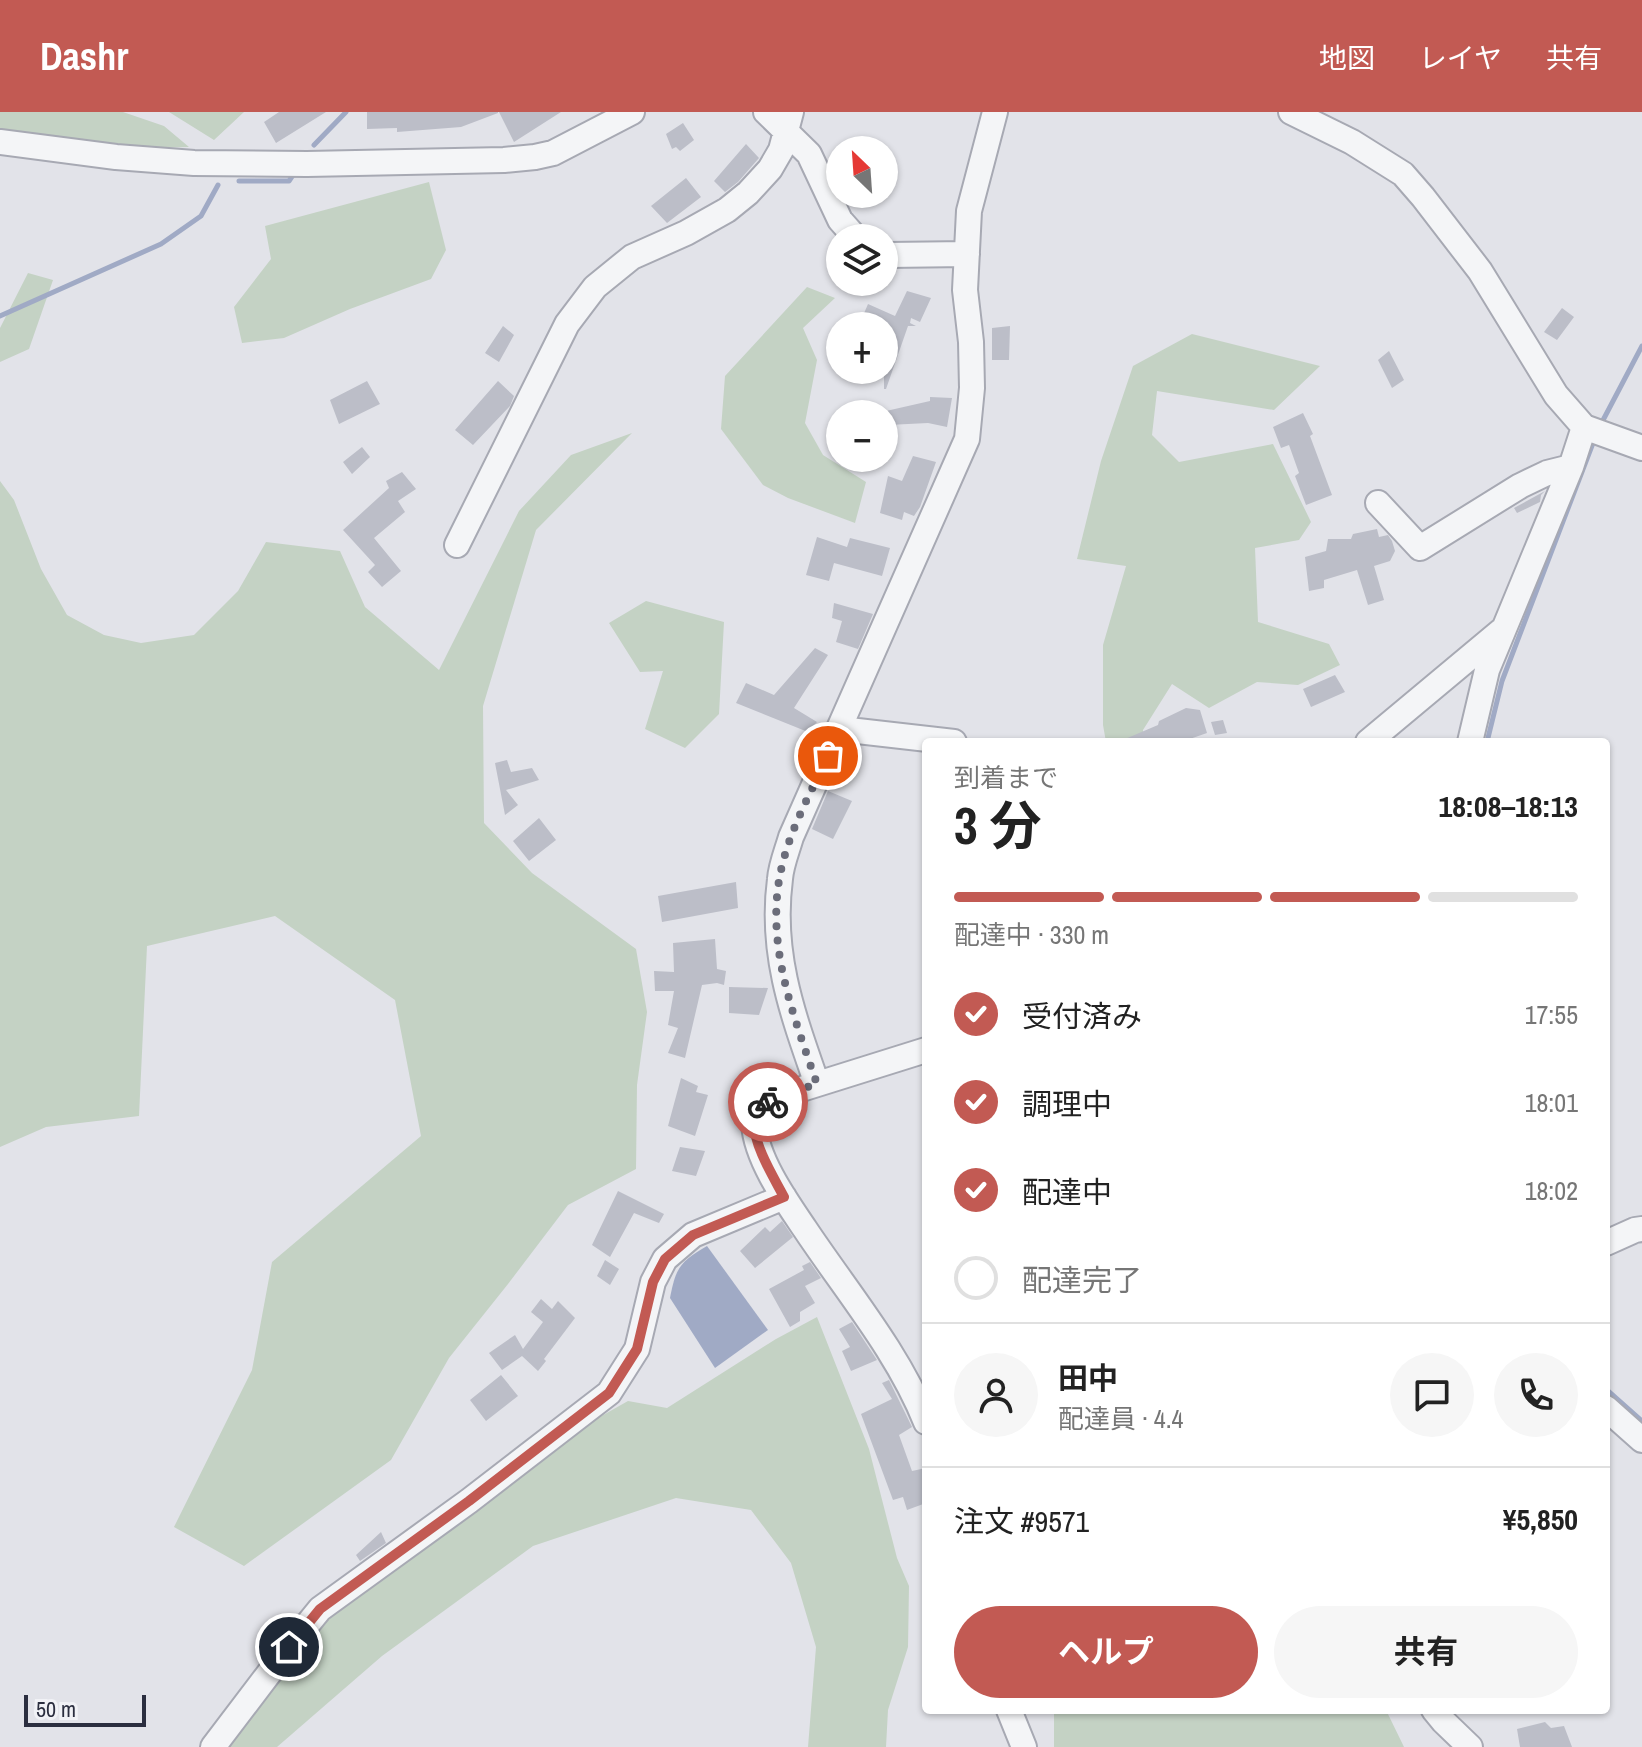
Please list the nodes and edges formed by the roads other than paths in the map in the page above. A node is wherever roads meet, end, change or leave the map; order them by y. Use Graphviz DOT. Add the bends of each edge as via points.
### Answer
graph roads {
  1 [pos="632,112"];
  2 [pos="766,112"];
  3 [pos="995,112"];
  4 [pos="1291,112"];
  5 [pos="789,122"];
  6 [pos="0,142"];
  7 [pos="844,224"];
  8 [pos="967,254"];
  9 [pos="898,255"];
  10 [pos="1584,427"];
  11 [pos="1642,448"];
  12 [pos="1571,467"];
  13 [pos="1378,503"];
  14 [pos="457,545"];
  15 [pos="1502,630"];
  16 [pos="840,729"];
  17 [pos="922,738"];
  18 [pos="1373,738"];
  19 [pos="1471,738"];
  20 [pos="922,1051"];
  21 [pos="817,1084"];
  22 [pos="784,1197"];
  23 [pos="1642,1229"];
  24 [pos="1610,1241"];
  25 [pos="922,1412"];
  26 [pos="1610,1412"];
  27 [pos="1642,1440"];
  28 [pos="1011,1714"];
  29 [pos="1437,1714"];
  30 [pos="213,1747"];
  31 [pos="1024,1747"];
  32 [pos="1470,1747"];
  1 -- 6 [label="street" via="553,153 504,160 194,163"];
  2 -- 5 [label="street"];
  3 -- 8 [label="street" via="969,211"];
  4 -- 10 [label="street" via="1403,174 1480,271 1556,395"];
  5 -- 7 [label="street"];
  5 -- 14 [label="street" via="781,150 748,193 686,233 632,257 595,287 567,324"];
  8 -- 9 [label="street"];
  8 -- 16 [label="street" via="972,388 967,439"];
  10 -- 11 [label="street"];
  10 -- 12 [label="street"];
  12 -- 13 [label="street" via="1520,486 1420,548"];
  12 -- 15 [label="street"];
  15 -- 18 [label="street"];
  15 -- 19 [label="street"];
  16 -- 17 [label="street"];
  16 -- 21 [label="street" via="791,837 777,913 785,989"];
  20 -- 21 [label="street"];
  21 -- 22 [label="street" via="776,1097 756,1112 758,1141"];
  22 -- 25 [label="street" via="879,1336"];
  22 -- 30 [label="street" via="693,1235 665,1259 653,1282 637,1349 609,1393 320,1609"];
  23 -- 24 [label="street"];
  26 -- 27 [label="street"];
  28 -- 31 [label="street"];
  29 -- 32 [label="street"];
}
